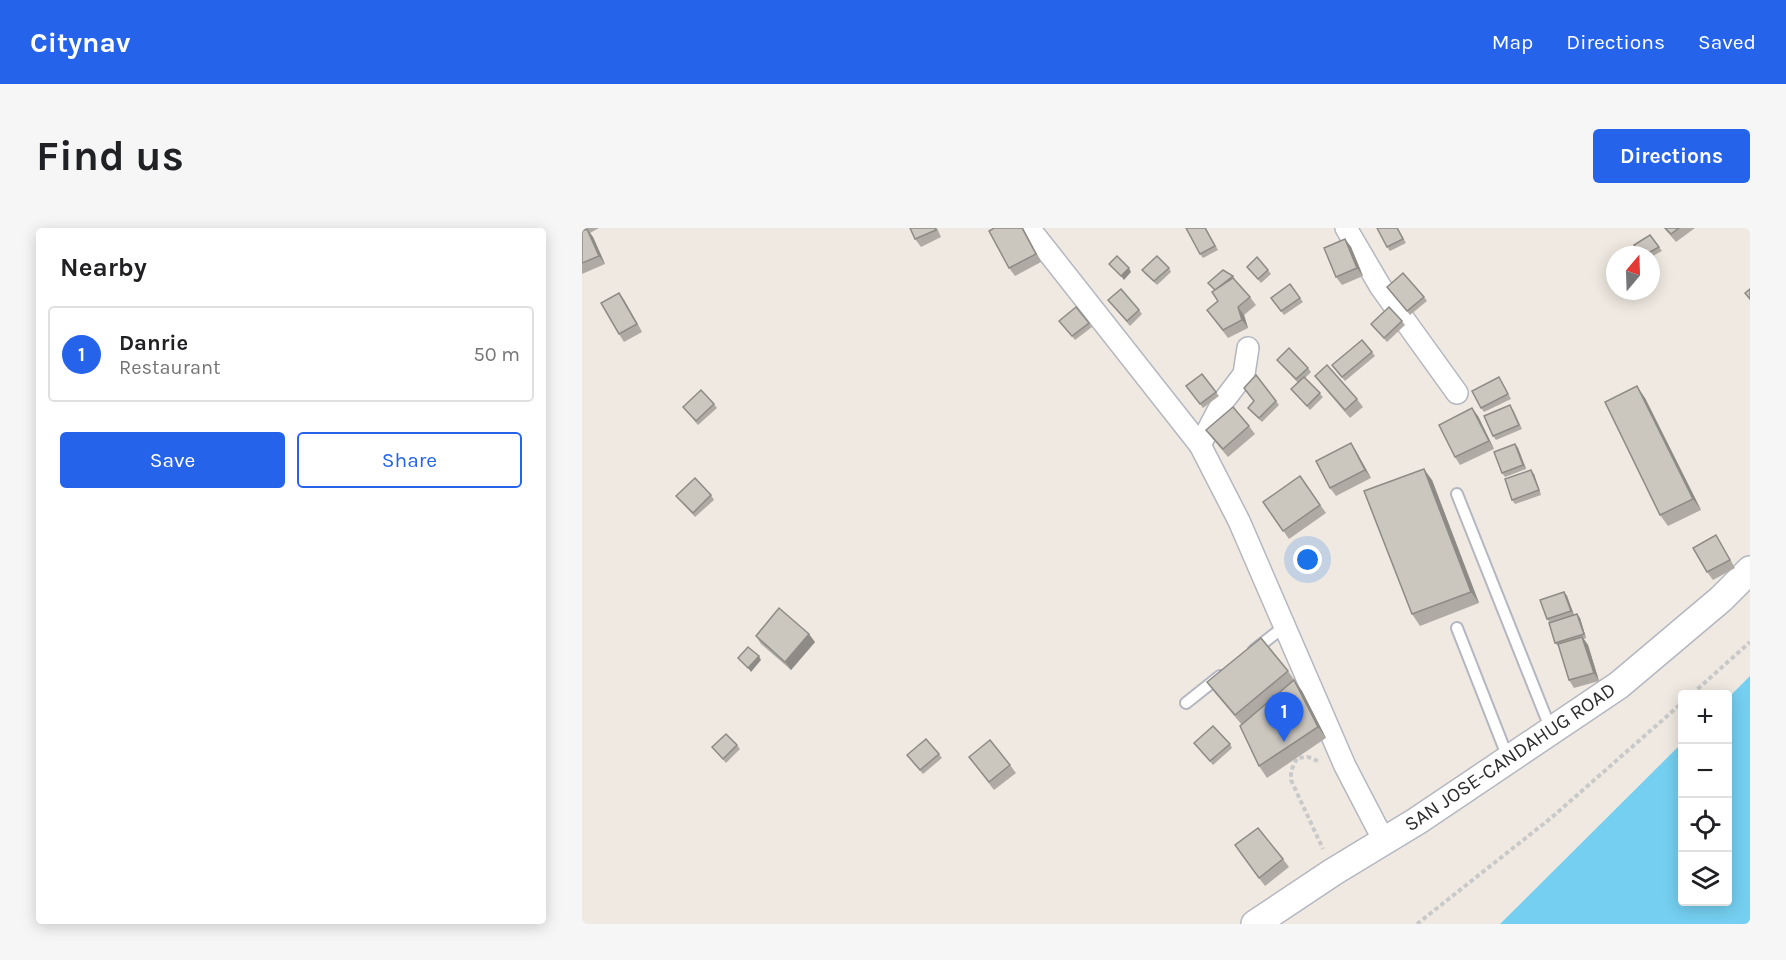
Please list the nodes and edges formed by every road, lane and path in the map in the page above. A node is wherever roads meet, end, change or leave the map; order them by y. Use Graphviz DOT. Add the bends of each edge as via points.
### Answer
graph roads {
  1 [pos="1029,228"];
  2 [pos="1346,228"];
  3 [pos="1248,348"];
  4 [pos="1457,393"];
  5 [pos="1200,446"];
  6 [pos="1457,494"];
  7 [pos="1750,570"];
  8 [pos="1285,626"];
  9 [pos="1457,628"];
  10 [pos="1750,642"];
  11 [pos="1249,654"];
  12 [pos="1231,668"];
  13 [pos="1696,690"];
  14 [pos="1186,703"];
  15 [pos="1678,707"];
  16 [pos="1551,730"];
  17 [pos="1508,758"];
  18 [pos="1322,767"];
  19 [pos="1384,840"];
  20 [pos="1334,872"];
  21 [pos="1255,924"];
  22 [pos="1418,924"];
  1 -- 5 [label="street"];
  2 -- 4 [label="street" via="1380,286"];
  3 -- 5 [label="street" via="1244,374 1222,403"];
  5 -- 8 [label="street" via="1239,521"];
  6 -- 16 [label="lane"];
  7 -- 16 [label="street, SAN JOSE-CANDAHUG ROAD" via="1619,685"];
  8 -- 11 [label="lane"];
  8 -- 19 [label="street" via="1345,766"];
  9 -- 17 [label="lane"];
  10 -- 13 [label="path"];
  12 -- 14 [label="lane"];
  15 -- 22 [label="path" via="1551,818"];
  16 -- 17 [label="street, SAN JOSE-CANDAHUG ROAD"];
  17 -- 19 [label="street, SAN JOSE-CANDAHUG ROAD"];
  18 -- 20 [label="path" via="1308,757 1297,758 1291,780"];
  19 -- 20 [label="street, SAN JOSE-CANDAHUG ROAD"];
  20 -- 21 [label="street, SAN JOSE-CANDAHUG ROAD"];
}
